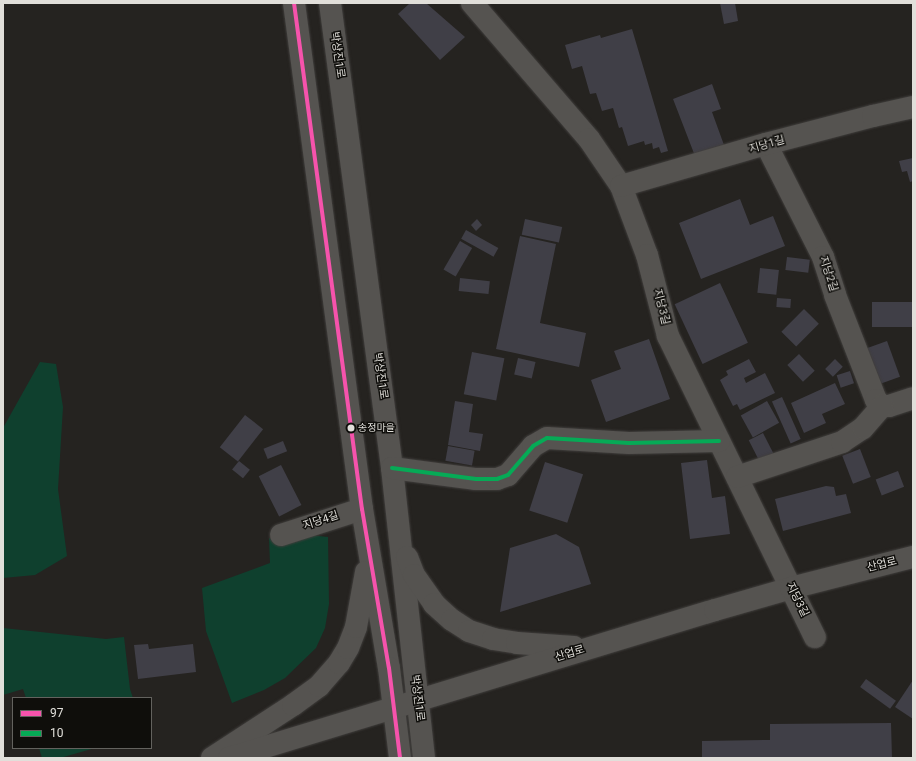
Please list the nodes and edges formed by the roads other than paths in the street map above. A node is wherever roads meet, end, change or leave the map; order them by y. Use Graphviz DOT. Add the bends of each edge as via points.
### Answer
graph roads {
  1 [pos="294,3"];
  2 [pos="330,3"];
  3 [pos="472,3"];
  4 [pos="913,107"];
  5 [pos="766,144"];
  6 [pos="621,186"];
  7 [pos="913,398"];
  8 [pos="882,406"];
  9 [pos="719,441"];
  10 [pos="392,468"];
  11 [pos="737,476"];
  12 [pos="362,509"];
  13 [pos="281,535"];
  14 [pos="401,541"];
  15 [pos="368,551"];
  16 [pos="913,557"];
  17 [pos="791,588"];
  18 [pos="815,637"];
  19 [pos="593,647"];
  20 [pos="417,701"];
  21 [pos="394,708"];
  22 [pos="424,754"];
  23 [pos="400,757"];
  24 [pos="212,758"];
  25 [pos="229,758"];
  1 -- 12 [label="street"];
  2 -- 10 [label="street, 박상진1로"];
  3 -- 6 [label="street, 지당3길" via="589,139"];
  4 -- 5 [label="street, 지당1길"];
  5 -- 6 [label="street, 지당1길"];
  5 -- 8 [label="street, 지당2길" via="823,257 834,295 876,400"];
  6 -- 9 [label="street, 지당3길" via="648,255 668,336"];
  7 -- 8 [label="street"];
  8 -- 11 [label="street" via="863,428 842,442"];
  9 -- 10 [label="street" via="629,443 547,438 533,446 508,475 497,480 476,480"];
  9 -- 11 [label="street, 지당3길"];
  10 -- 14 [label="street, 박상진1로"];
  11 -- 17 [label="street, 지당3길"];
  12 -- 13 [label="street, 지당4길"];
  12 -- 15 [label="street"];
  14 -- 19 [label="street" via="414,575 434,604 469,631 517,643"];
  14 -- 20 [label="street, 박상진1로"];
  15 -- 21 [label="street"];
  15 -- 24 [label="street" via="364,590 356,627 339,662 319,686 294,706"];
  16 -- 17 [label="street, 산업로"];
  17 -- 18 [label="street, 지당3길"];
  17 -- 19 [label="street, 산업로"];
  19 -- 20 [label="street, 산업로"];
  20 -- 21 [label="street, 산업로"];
  20 -- 22 [label="street, 박상진1로"];
  21 -- 23 [label="street"];
  21 -- 25 [label="street, 산업로"];
}
